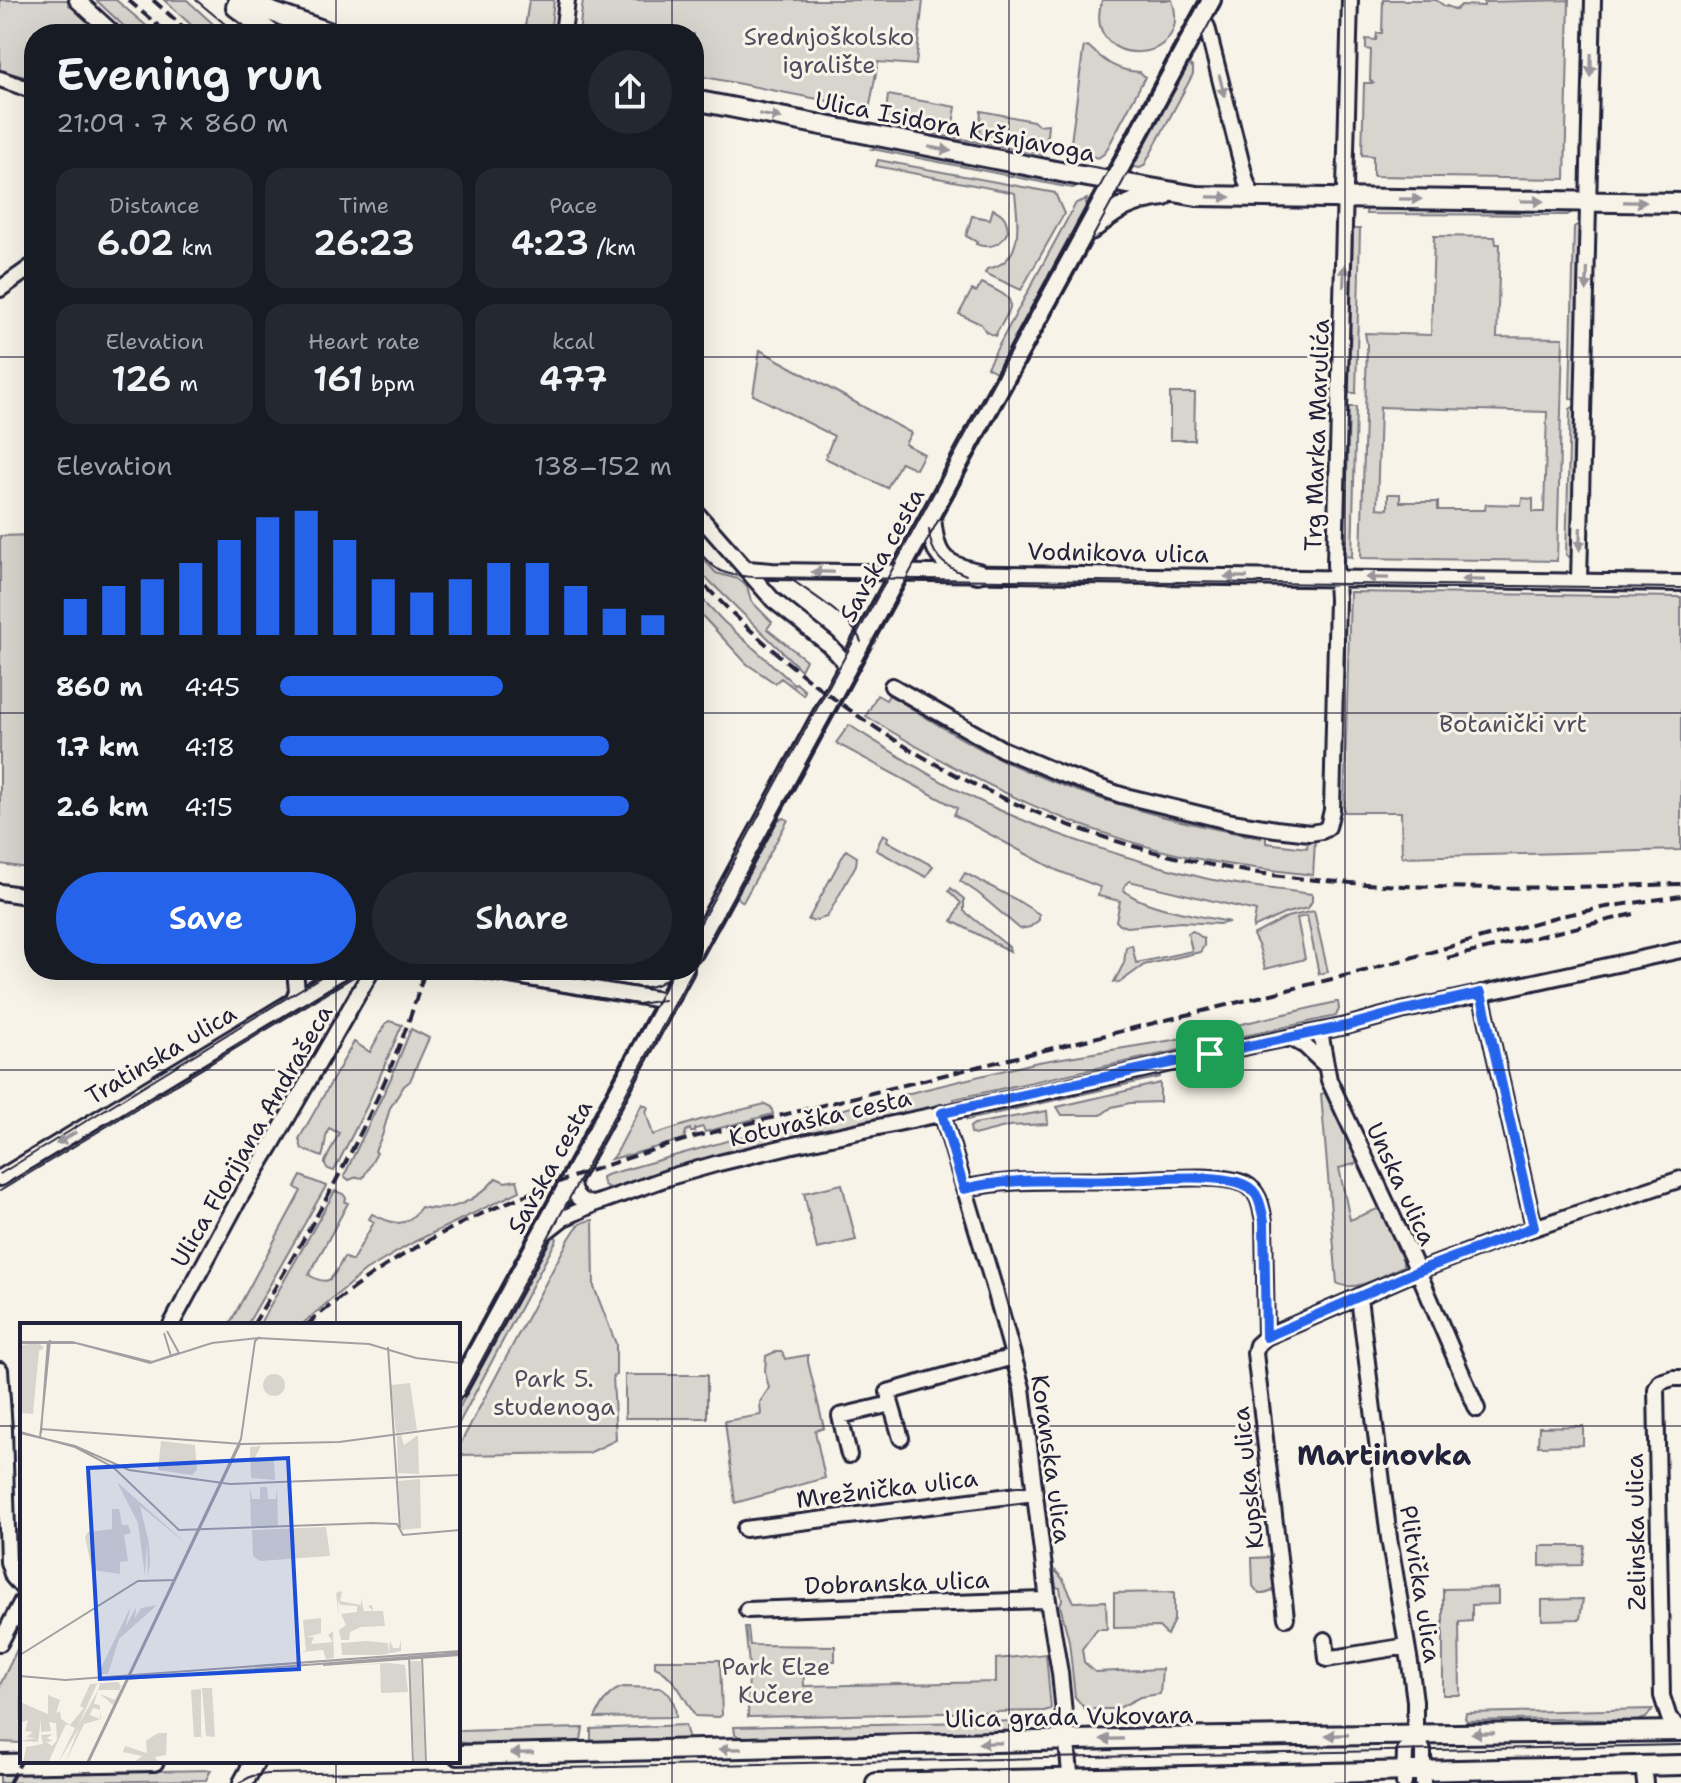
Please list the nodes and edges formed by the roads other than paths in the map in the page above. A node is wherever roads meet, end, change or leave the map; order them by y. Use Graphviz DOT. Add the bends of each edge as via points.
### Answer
graph roads {
  1 [pos="77,0"];
  2 [pos="567,0"];
  3 [pos="1211,0"];
  4 [pos="1350,0"];
  5 [pos="1593,0"];
  6 [pos="236,4"];
  7 [pos="1201,19"];
  8 [pos="103,24"];
  9 [pos="251,24"];
  10 [pos="260,24"];
  11 [pos="301,24"];
  12 [pos="564,24"];
  13 [pos="0,79"];
  14 [pos="24,87"];
  15 [pos="704,102"];
  16 [pos="1113,182"];
  17 [pos="1183,194"];
  18 [pos="1256,197"];
  19 [pos="1346,198"];
  20 [pos="1589,202"];
  21 [pos="1681,203"];
  22 [pos="1082,238"];
  23 [pos="24,272"];
  24 [pos="0,289"];
  25 [pos="931,516"];
  26 [pos="704,521"];
  27 [pos="747,569"];
  28 [pos="900,573"];
  29 [pos="978,573"];
  30 [pos="1336,578"];
  31 [pos="1579,581"];
  32 [pos="1681,583"];
  33 [pos="848,669"];
  34 [pos="892,686"];
  35 [pos="0,892"];
  36 [pos="24,896"];
  37 [pos="704,933"];
  38 [pos="1681,950"];
  39 [pos="296,980"];
  40 [pos="327,980"];
  41 [pos="366,980"];
  42 [pos="540,980"];
  43 [pos="679,980"];
  44 [pos="1481,993"];
  45 [pos="294,999"];
  46 [pos="667,1001"];
  47 [pos="1320,1032"];
  48 [pos="1291,1038"];
  49 [pos="1325,1065"];
  50 [pos="942,1113"];
  51 [pos="0,1178"];
  52 [pos="570,1179"];
  53 [pos="1681,1179"];
  54 [pos="964,1189"];
  55 [pos="594,1204"];
  56 [pos="1534,1227"];
  57 [pos="539,1237"];
  58 [pos="1418,1271"];
  59 [pos="1359,1298"];
  60 [pos="172,1323"];
  61 [pos="1266,1337"];
  62 [pos="1013,1357"];
  63 [pos="0,1370"];
  64 [pos="1681,1378"];
  65 [pos="460,1383"];
  66 [pos="891,1404"];
  67 [pos="1477,1409"];
  68 [pos="901,1438"];
  69 [pos="849,1455"];
  70 [pos="1034,1493"];
  71 [pos="745,1529"];
  72 [pos="20,1585"];
  73 [pos="1048,1601"];
  74 [pos="20,1605"];
  75 [pos="747,1610"];
  76 [pos="1286,1618"];
  77 [pos="1325,1640"];
  78 [pos="0,1643"];
  79 [pos="1407,1646"];
  80 [pos="1663,1704"];
  81 [pos="1681,1730"];
  82 [pos="1638,1731"];
  83 [pos="1415,1733"];
  84 [pos="1068,1741"];
  85 [pos="460,1755"];
  86 [pos="254,1763"];
  87 [pos="1681,1765"];
  88 [pos="1356,1773"];
  89 [pos="1644,1775"];
  90 [pos="1404,1777"];
  91 [pos="1423,1777"];
  92 [pos="1071,1781"];
  93 [pos="243,1783"];
  94 [pos="876,1783"];
  95 [pos="1373,1783"];
  1 -- 8 [label="street"];
  2 -- 12 [label="street"];
  3 -- 7 [label="main road, Savska cesta"];
  4 -- 19 [label="street, Trg Marka Marulića"];
  5 -- 20 [label="street, one-way"];
  6 -- 9 [label="main road"];
  6 -- 10 [label="main road"];
  6 -- 11 [label="main road"];
  7 -- 16 [label="main road, Savska cesta"];
  7 -- 18 [label="street, one-way" via="1246,181"];
  13 -- 14 [label="street"];
  15 -- 16 [label="main road, Ulica Isidora Kršnjavoga, one-way"];
  16 -- 17 [label="main road, Ulica Isidora Kršnjavoga"];
  16 -- 22 [label="main road, Savska cesta"];
  17 -- 18 [label="main road, one-way"];
  17 -- 22 [label="main road" via="1132,202"];
  18 -- 19 [label="main road"];
  19 -- 20 [label="main road, one-way"];
  30 -- 19 [label="street, Trg Marka Marulića, one-way"];
  20 -- 21 [label="main road, one-way"];
  20 -- 31 [label="street, one-way"];
  22 -- 25 [label="main road, Savska cesta"];
  23 -- 24 [label="street"];
  25 -- 28 [label="main road, Savska cesta"];
  25 -- 29 [label="main road" via="942,559"];
  26 -- 27 [label="street"];
  28 -- 27 [label="street, Vodnikova ulica, one-way"];
  27 -- 33 [label="street"];
  28 -- 29 [label="street, Vodnikova ulica"];
  28 -- 33 [label="main road, Savska cesta"];
  30 -- 29 [label="street, Vodnikova ulica, one-way"];
  31 -- 30 [label="street, Trg Marka Marulića, one-way"];
  30 -- 34 [label="street" via="1332,810 1330,824 1322,831 1232,822 1121,795 1002,749"];
  31 -- 32 [label="street, Trg Marka Marulića"];
  33 -- 37 [label="main road, Savska cesta"];
  35 -- 36 [label="street"];
  38 -- 44 [label="street, Koturaška cesta"];
  39 -- 45 [label="street"];
  40 -- 45 [label="street, Tratinska ulica"];
  41 -- 60 [label="street, Ulica Florijana Andrašeca"];
  42 -- 46 [label="street"];
  43 -- 46 [label="main road, Savska cesta"];
  44 -- 47 [label="street, Koturaška cesta"];
  44 -- 56 [label="street"];
  45 -- 51 [label="street, Tratinska ulica, one-way"];
  46 -- 52 [label="main road, Savska cesta"];
  47 -- 48 [label="street, Koturaška cesta"];
  47 -- 49 [label="street, Unska ulica"];
  48 -- 49 [label="street, Unska ulica"];
  48 -- 50 [label="street, Koturaška cesta"];
  49 -- 58 [label="street, Unska ulica"];
  50 -- 54 [label="street, Koranska ulica"];
  50 -- 55 [label="street, Koturaška cesta" via="707,1167"];
  52 -- 55 [label="street" via="579,1200"];
  52 -- 57 [label="main road, Savska cesta"];
  53 -- 56 [label="street"];
  54 -- 61 [label="street" via="997,1183 1173,1179 1233,1180 1248,1186 1260,1202 1264,1221"];
  54 -- 62 [label="street, Koranska ulica"];
  55 -- 57 [label="street, Koturaška cesta"];
  56 -- 58 [label="street"];
  57 -- 65 [label="main road, Savska cesta"];
  58 -- 59 [label="street"];
  58 -- 67 [label="street, Unska ulica"];
  59 -- 61 [label="street"];
  59 -- 79 [label="street, Plitvička ulica"];
  61 -- 76 [label="street, Kupska ulica" via="1255,1353"];
  62 -- 66 [label="street" via="888,1392"];
  62 -- 70 [label="street, Koranska ulica" via="1022,1388"];
  63 -- 72 [label="street" via="8,1562"];
  64 -- 80 [label="street, Zelinska ulica" via="1660,1382 1656,1389"];
  66 -- 68 [label="street"];
  66 -- 69 [label="street" via="840,1416"];
  70 -- 71 [label="street, Mrežnička ulica"];
  70 -- 73 [label="street, Koranska ulica"];
  73 -- 75 [label="street, Dobranska ulica"];
  73 -- 84 [label="street, Koranska ulica"];
  74 -- 78 [label="street"];
  77 -- 79 [label="street" via="1327,1659"];
  79 -- 83 [label="street, Plitvička ulica"];
  80 -- 81 [label="street"];
  80 -- 82 [label="street" via="1655,1719"];
  81 -- 82 [label="main road, Ulica grada Vukovara"];
  82 -- 83 [label="main road, Ulica grada Vukovara, one-way"];
  83 -- 84 [label="main road, Ulica grada Vukovara, one-way"];
  83 -- 90 [label="street" via="1405,1751"];
  83 -- 91 [label="street" via="1423,1751"];
  84 -- 85 [label="main road, Ulica grada Vukovara, one-way"];
  84 -- 92 [label="street, Koranska ulica"];
  86 -- 93 [label="main road"];
  87 -- 89 [label="main road"];
  88 -- 90 [label="main road"];
  88 -- 92 [label="main road"];
  88 -- 95 [label="main road"];
  89 -- 91 [label="main road"];
  90 -- 91 [label="main road"];
  92 -- 94 [label="main road"];
}
